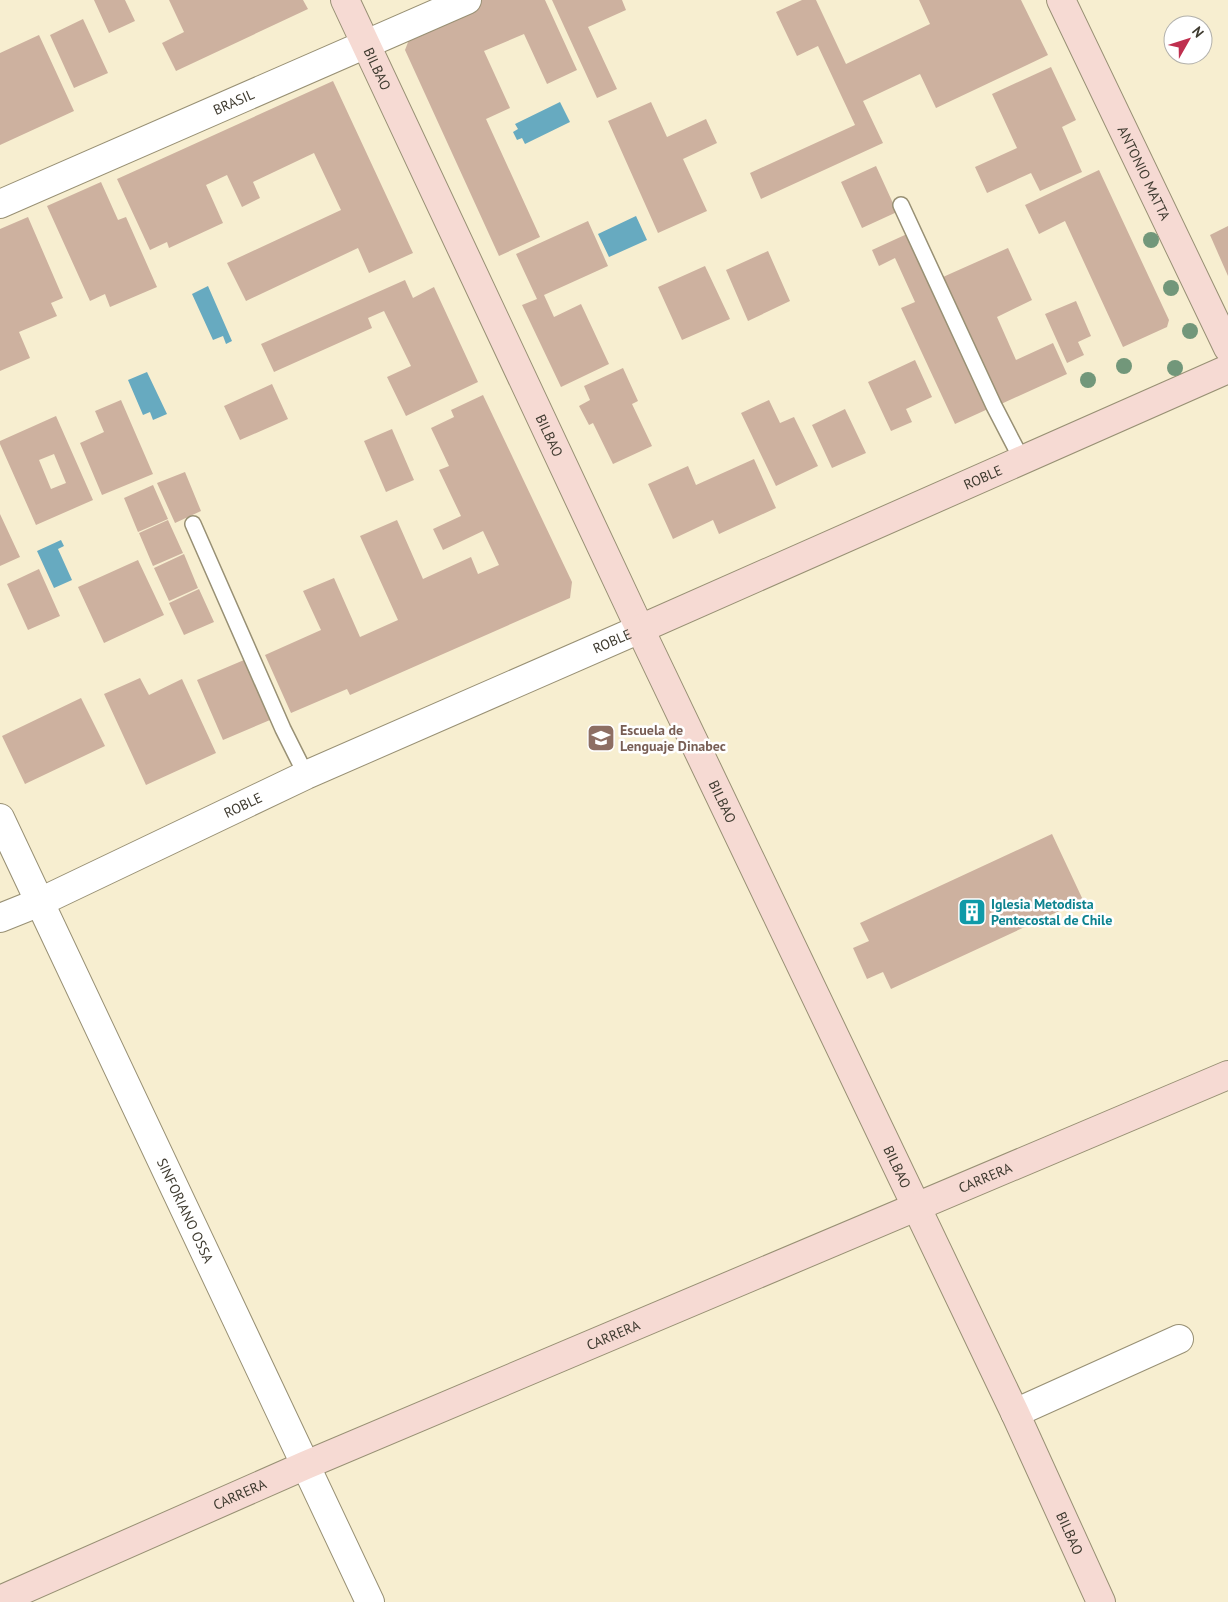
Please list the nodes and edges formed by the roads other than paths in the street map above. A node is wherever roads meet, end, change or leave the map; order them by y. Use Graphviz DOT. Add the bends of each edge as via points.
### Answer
graph roads {
  1 [pos="345,0"];
  2 [pos="467,0"];
  3 [pos="1061,0"];
  4 [pos="366,45"];
  5 [pos="0,204"];
  6 [pos="901,205"];
  7 [pos="1228,348"];
  8 [pos="1228,368"];
  9 [pos="1022,460"];
  10 [pos="193,524"];
  11 [pos="640,629"];
  12 [pos="306,774"];
  13 [pos="0,818"];
  14 [pos="40,902"];
  15 [pos="0,918"];
  16 [pos="1228,1075"];
  17 [pos="915,1206"];
  18 [pos="1179,1339"];
  19 [pos="1015,1413"];
  20 [pos="306,1464"];
  21 [pos="0,1600"];
  22 [pos="370,1602"];
  23 [pos="1102,1602"];
  1 -- 4 [label="street, BILBAO"];
  2 -- 4 [label="street, BRASIL"];
  3 -- 7 [label="street, ANTONIO MATTA"];
  4 -- 5 [label="street, BRASIL"];
  4 -- 11 [label="street, BILBAO"];
  6 -- 9 [label="lane"];
  8 -- 9 [label="street, ROBLE"];
  9 -- 11 [label="street, ROBLE"];
  10 -- 12 [label="lane"];
  11 -- 12 [label="street, ROBLE"];
  11 -- 17 [label="street, BILBAO"];
  12 -- 14 [label="street, ROBLE"];
  13 -- 14 [label="street, SINFORIANO OSSA"];
  14 -- 15 [label="street, ROBLE"];
  14 -- 20 [label="street, SINFORIANO OSSA"];
  16 -- 17 [label="street, CARRERA"];
  17 -- 19 [label="street, BILBAO"];
  17 -- 20 [label="street, CARRERA"];
  18 -- 19 [label="street"];
  19 -- 23 [label="street, BILBAO"];
  20 -- 21 [label="street, CARRERA"];
  20 -- 22 [label="street, SINFORIANO OSSA"];
}
